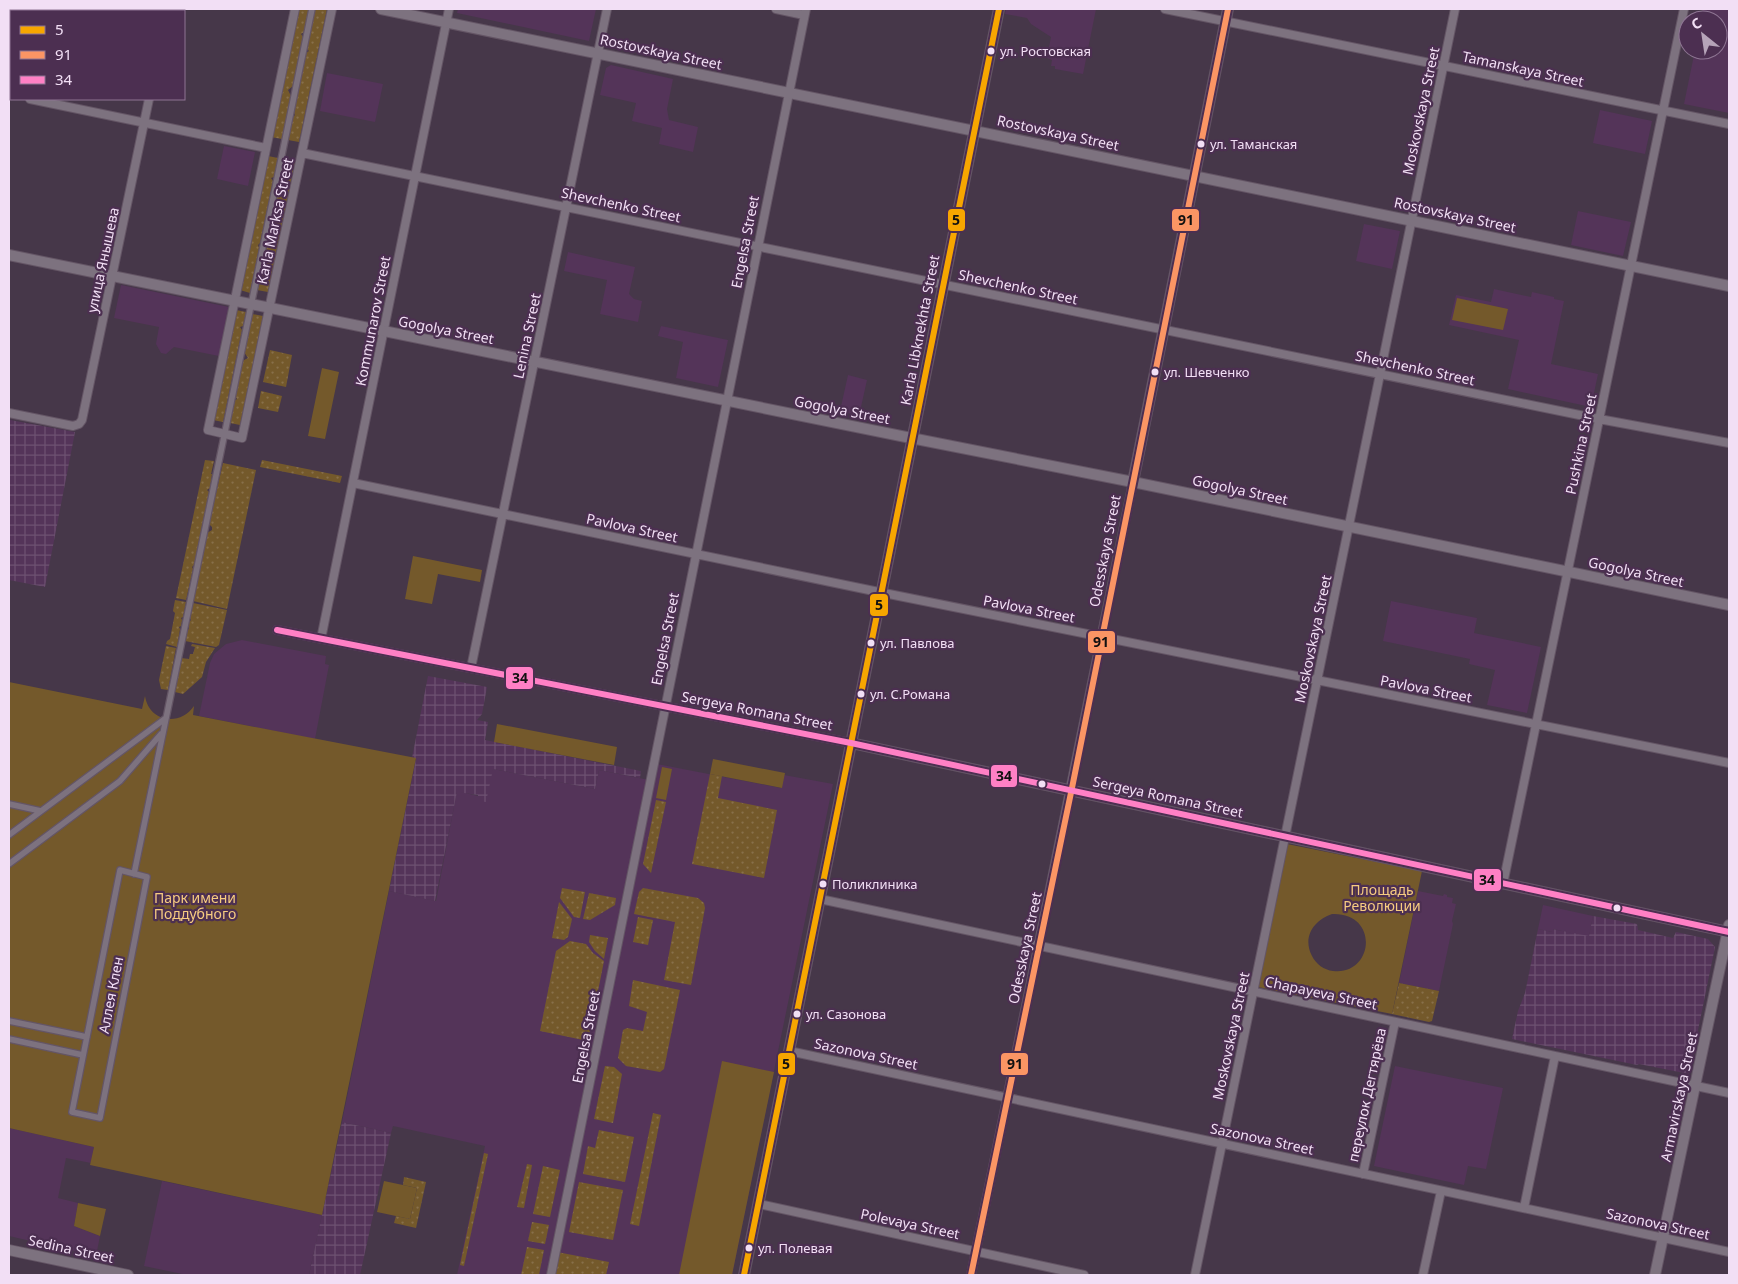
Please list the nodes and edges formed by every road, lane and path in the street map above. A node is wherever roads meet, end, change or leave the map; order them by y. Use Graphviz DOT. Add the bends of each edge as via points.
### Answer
graph roads {
  1 [pos="295,9"];
  2 [pos="312,9"];
  3 [pos="332,9"];
  4 [pos="381,9"];
  5 [pos="449,9"];
  6 [pos="608,9"];
  7 [pos="776,9"];
  8 [pos="999,9"];
  9 [pos="1165,9"];
  10 [pos="1228,9"];
  11 [pos="1455,9"];
  12 [pos="1684,9"];
  13 [pos="805,12"];
  14 [pos="1226,21"];
  15 [pos="446,22"];
  16 [pos="598,53"];
  17 [pos="1443,66"];
  18 [pos="788,92"];
  19 [pos="35,100"];
  20 [pos="149,100"];
  21 [pos="1663,111"];
  22 [pos="144,122"];
  23 [pos="1729,124"];
  24 [pos="975,130"];
  25 [pos="266,148"];
  26 [pos="302,152"];
  27 [pos="1194,175"];
  28 [pos="415,177"];
  29 [pos="567,207"];
  30 [pos="1411,220"];
  31 [pos="757,246"];
  32 [pos="9,255"];
  33 [pos="1631,266"];
  34 [pos="113,276"];
  35 [pos="944,284"];
  36 [pos="1729,286"];
  37 [pos="235,301"];
  38 [pos="251,304"];
  39 [pos="269,308"];
  40 [pos="1164,329"];
  41 [pos="384,331"];
  42 [pos="535,362"];
  43 [pos="1380,373"];
  44 [pos="726,401"];
  45 [pos="9,413"];
  46 [pos="1599,419"];
  47 [pos="224,434"];
  48 [pos="913,439"];
  49 [pos="1729,443"];
  50 [pos="1133,482"];
  51 [pos="353,483"];
  52 [pos="503,514"];
  53 [pos="1348,527"];
  54 [pos="696,554"];
  55 [pos="1568,572"];
  56 [pos="882,592"];
  57 [pos="1729,606"];
  58 [pos="277,630"];
  59 [pos="1102,637"];
  60 [pos="321,639"];
  61 [pos="472,668"];
  62 [pos="1317,680"];
  63 [pos="665,706"];
  64 [pos="166,718"];
  65 [pos="1536,724"];
  66 [pos="163,732"];
  67 [pos="851,743"];
  68 [pos="1729,763"];
  69 [pos="1071,790"];
  70 [pos="9,804"];
  71 [pos="41,811"];
  72 [pos="9,835"];
  73 [pos="1285,837"];
  74 [pos="9,864"];
  75 [pos="134,874"];
  76 [pos="1503,884"];
  77 [pos="820,899"];
  78 [pos="1729,930"];
  79 [pos="1039,945"];
  80 [pos="1253,992"];
  81 [pos="9,1021"];
  82 [pos="1395,1022"];
  83 [pos="87,1037"];
  84 [pos="9,1039"];
  85 [pos="789,1051"];
  86 [pos="84,1055"];
  87 [pos="1555,1056"];
  88 [pos="1695,1085"];
  89 [pos="1729,1093"];
  90 [pos="1008,1098"];
  91 [pos="1222,1143"];
  92 [pos="1363,1174"];
  93 [pos="1441,1191"];
  94 [pos="759,1204"];
  95 [pos="1524,1208"];
  96 [pos="1663,1238"];
  97 [pos="9,1250"];
  98 [pos="976,1252"];
  99 [pos="1729,1252"];
  100 [pos="128,1275"];
  101 [pos="550,1275"];
  102 [pos="744,1275"];
  103 [pos="971,1275"];
  104 [pos="1084,1275"];
  105 [pos="1195,1275"];
  106 [pos="1423,1275"];
  107 [pos="1656,1275"];
  1 -- 25 [label="street, Karla Marksa Street"];
  2 -- 38 [label="street"];
  3 -- 26 [label="street, Karla Marksa Street"];
  4 -- 15 [label="street, Rostovskaya Street"];
  5 -- 15 [label="street, Kommunarov Street"];
  6 -- 16 [label="street, Lenina Street"];
  7 -- 13 [label="street"];
  8 -- 24 [label="street, Karla Libknekhta Street"];
  9 -- 14 [label="street, Tamanskaya Street"];
  10 -- 14 [label="street, Odesskaya Street"];
  11 -- 17 [label="street, Moskovskaya Street"];
  12 -- 21 [label="street, Pushkina Street"];
  13 -- 18 [label="street, Engelsa Street"];
  14 -- 17 [label="street, Tamanskaya Street"];
  14 -- 27 [label="street, Odesskaya Street"];
  15 -- 16 [label="street, Rostovskaya Street"];
  15 -- 28 [label="street, Kommunarov Street"];
  16 -- 18 [label="street, Rostovskaya Street"];
  16 -- 29 [label="street, Lenina Street"];
  17 -- 21 [label="street, Tamanskaya Street"];
  17 -- 30 [label="street, Moskovskaya Street"];
  18 -- 24 [label="street, Rostovskaya Street"];
  18 -- 31 [label="street, Engelsa Street"];
  19 -- 22 [label="street"];
  20 -- 22 [label="street, улица Янышева"];
  21 -- 23 [label="street, Tamanskaya Street"];
  21 -- 33 [label="street, Pushkina Street"];
  22 -- 25 [label="street"];
  22 -- 34 [label="street, улица Янышева"];
  24 -- 27 [label="street, Rostovskaya Street"];
  24 -- 35 [label="street, Karla Libknekhta Street"];
  25 -- 37 [label="street, Karla Marksa Street"];
  26 -- 28 [label="street, Shevchenko Street"];
  26 -- 39 [label="street, Karla Marksa Street"];
  27 -- 30 [label="street, Rostovskaya Street"];
  27 -- 40 [label="street, Odesskaya Street"];
  28 -- 29 [label="street, Shevchenko Street"];
  28 -- 41 [label="street, Kommunarov Street"];
  29 -- 31 [label="street, Shevchenko Street"];
  29 -- 42 [label="street, Lenina Street"];
  30 -- 33 [label="street, Rostovskaya Street"];
  30 -- 43 [label="street, Moskovskaya Street"];
  31 -- 35 [label="street, Shevchenko Street"];
  31 -- 44 [label="street, Engelsa Street"];
  32 -- 34 [label="street, Gogolya Street"];
  33 -- 36 [label="street, Rostovskaya Street"];
  33 -- 46 [label="street, Pushkina Street"];
  34 -- 37 [label="street, Gogolya Street"];
  34 -- 45 [label="street, улица Янышева" via="79,424 73,426"];
  35 -- 40 [label="street, Shevchenko Street"];
  35 -- 48 [label="street, Karla Libknekhta Street"];
  37 -- 38 [label="street, Gogolya Street"];
  37 -- 47 [label="street, Karla Marksa Street" via="208,430"];
  38 -- 39 [label="street, Gogolya Street"];
  38 -- 47 [label="street"];
  39 -- 41 [label="street, Gogolya Street"];
  39 -- 47 [label="street, Karla Marksa Street" via="242,438"];
  40 -- 43 [label="street, Shevchenko Street"];
  40 -- 50 [label="street, Odesskaya Street"];
  41 -- 42 [label="street, Gogolya Street"];
  41 -- 51 [label="street, Kommunarov Street"];
  42 -- 44 [label="street, Gogolya Street"];
  42 -- 52 [label="street, Lenina Street"];
  43 -- 46 [label="street, Shevchenko Street"];
  43 -- 53 [label="street, Moskovskaya Street"];
  44 -- 48 [label="street, Gogolya Street"];
  44 -- 54 [label="street, Engelsa Street"];
  46 -- 49 [label="street, Shevchenko Street"];
  46 -- 55 [label="street, Pushkina Street"];
  47 -- 64 [label="street"];
  48 -- 50 [label="street, Gogolya Street"];
  48 -- 56 [label="street, Karla Libknekhta Street"];
  50 -- 53 [label="street, Gogolya Street"];
  50 -- 59 [label="street, Odesskaya Street"];
  51 -- 52 [label="street, Pavlova Street"];
  51 -- 60 [label="street, Kommunarov Street"];
  52 -- 54 [label="street, Pavlova Street"];
  52 -- 61 [label="street, Lenina Street"];
  53 -- 55 [label="street, Gogolya Street"];
  53 -- 62 [label="street, Moskovskaya Street"];
  54 -- 56 [label="street, Pavlova Street"];
  54 -- 63 [label="street, Engelsa Street"];
  55 -- 57 [label="street, Gogolya Street"];
  55 -- 65 [label="street, Pushkina Street"];
  56 -- 59 [label="street, Pavlova Street"];
  56 -- 67 [label="street, Karla Libknekhta Street"];
  58 -- 60 [label="street, Sergeya Romana Street"];
  59 -- 62 [label="street, Pavlova Street"];
  59 -- 69 [label="street, Odesskaya Street"];
  60 -- 61 [label="street, Sergeya Romana Street"];
  61 -- 63 [label="street, Sergeya Romana Street"];
  62 -- 65 [label="street, Pavlova Street"];
  62 -- 73 [label="street, Moskovskaya Street"];
  63 -- 67 [label="street, Sergeya Romana Street"];
  63 -- 101 [label="street, Engelsa Street"];
  64 -- 66 [label="street"];
  64 -- 71 [label="street"];
  65 -- 68 [label="street, Pavlova Street"];
  65 -- 76 [label="street, Pushkina Street"];
  66 -- 74 [label="street" via="120,781"];
  66 -- 75 [label="street"];
  67 -- 69 [label="street, Sergeya Romana Street"];
  67 -- 77 [label="street, Karla Libknekhta Street"];
  69 -- 73 [label="street, Sergeya Romana Street"];
  69 -- 79 [label="street, Odesskaya Street"];
  70 -- 71 [label="street"];
  71 -- 72 [label="street"];
  73 -- 76 [label="street, Sergeya Romana Street"];
  73 -- 80 [label="street, Moskovskaya Street"];
  75 -- 83 [label="street" via="120,870"];
  75 -- 86 [label="street, Аллея Клен" via="147,877 100,1118 72,1112"];
  76 -- 78 [label="street, Sergeya Romana Street"];
  77 -- 79 [label="street, Chapayeva Street"];
  77 -- 85 [label="street, Karla Libknekhta Street"];
  78 -- 88 [label="street, Armavirskaya Street"];
  79 -- 80 [label="street, Chapayeva Street"];
  79 -- 90 [label="street, Odesskaya Street"];
  80 -- 82 [label="street, Chapayeva Street"];
  80 -- 91 [label="street, Moskovskaya Street"];
  81 -- 83 [label="street"];
  82 -- 87 [label="street, Chapayeva Street"];
  82 -- 92 [label="street, переулок Дегтярёва"];
  83 -- 86 [label="street"];
  84 -- 86 [label="street"];
  85 -- 90 [label="street, Sazonova Street"];
  85 -- 94 [label="street, Karla Libknekhta Street"];
  87 -- 88 [label="street, Chapayeva Street"];
  87 -- 95 [label="street"];
  88 -- 89 [label="street, Chapayeva Street"];
  88 -- 96 [label="street, Armavirskaya Street"];
  90 -- 91 [label="street, Sazonova Street"];
  90 -- 98 [label="street, Odesskaya Street"];
  91 -- 92 [label="street, Sazonova Street"];
  91 -- 105 [label="street, Moskovskaya Street"];
  92 -- 93 [label="street, Sazonova Street"];
  93 -- 95 [label="street, Sazonova Street"];
  93 -- 106 [label="street"];
  94 -- 98 [label="street, Polevaya Street"];
  94 -- 102 [label="street, Karla Libknekhta Street"];
  95 -- 96 [label="street, Sazonova Street"];
  96 -- 99 [label="street, Sazonova Street"];
  96 -- 107 [label="street, Armavirskaya Street"];
  97 -- 100 [label="street, Sedina Street"];
  98 -- 103 [label="street, Odesskaya Street"];
  98 -- 104 [label="street, Polevaya Street"];
}
